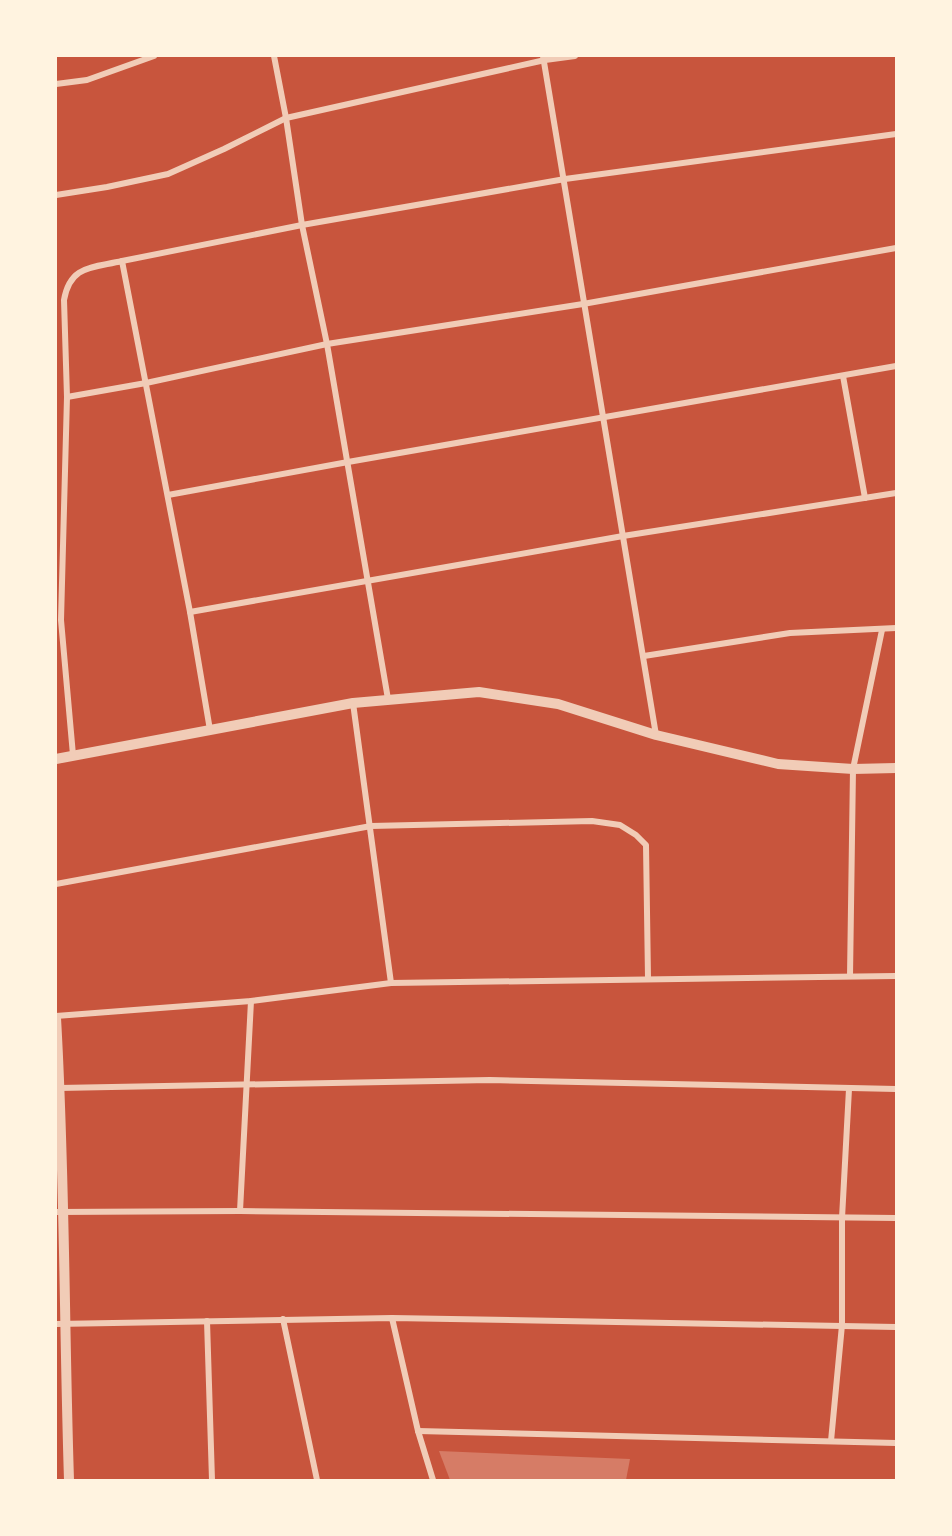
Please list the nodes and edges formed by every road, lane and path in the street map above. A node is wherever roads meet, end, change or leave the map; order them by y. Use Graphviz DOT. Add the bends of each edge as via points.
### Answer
graph roads {
  1 [pos="154,56"];
  2 [pos="274,56"];
  3 [pos="575,56"];
  4 [pos="544,58"];
  5 [pos="56,84"];
  6 [pos="285,118"];
  7 [pos="897,134"];
  8 [pos="565,179"];
  9 [pos="56,195"];
  10 [pos="302,225"];
  11 [pos="897,248"];
  12 [pos="122,261"];
  13 [pos="583,304"];
  14 [pos="56,330"];
  15 [pos="64,331"];
  16 [pos="327,344"];
  17 [pos="897,366"];
  18 [pos="843,376"];
  19 [pos="146,383"];
  20 [pos="67,397"];
  21 [pos="603,418"];
  22 [pos="348,462"];
  23 [pos="56,493"];
  24 [pos="897,493"];
  25 [pos="64,494"];
  26 [pos="168,495"];
  27 [pos="865,498"];
  28 [pos="623,536"];
  29 [pos="367,582"];
  30 [pos="190,612"];
  31 [pos="897,628"];
  32 [pos="882,630"];
  33 [pos="644,656"];
  34 [pos="388,699"];
  35 [pos="353,703"];
  36 [pos="210,731"];
  37 [pos="656,735"];
  38 [pos="73,755"];
  39 [pos="56,759"];
  40 [pos="897,768"];
  41 [pos="853,769"];
  42 [pos="371,826"];
  43 [pos="56,884"];
  44 [pos="897,975"];
  45 [pos="850,976"];
  46 [pos="648,978"];
  47 [pos="391,983"];
  48 [pos="251,1000"];
  49 [pos="56,1017"];
  50 [pos="248,1084"];
  51 [pos="58,1088"];
  52 [pos="849,1089"];
  53 [pos="897,1089"];
  54 [pos="240,1211"];
  55 [pos="60,1212"];
  56 [pos="842,1218"];
  57 [pos="897,1218"];
  58 [pos="392,1318"];
  59 [pos="283,1319"];
  60 [pos="207,1321"];
  61 [pos="60,1324"];
  62 [pos="842,1325"];
  63 [pos="897,1327"];
  64 [pos="418,1431"];
  65 [pos="831,1441"];
  66 [pos="897,1443"];
  67 [pos="69,1480"];
  68 [pos="212,1480"];
  69 [pos="317,1480"];
  70 [pos="433,1480"];
  1 -- 5 [label="street" via="87,80"];
  2 -- 6 [label="street"];
  3 -- 4 [label="street"];
  4 -- 6 [label="street"];
  4 -- 8 [label="street"];
  6 -- 9 [label="street" via="168,174"];
  6 -- 10 [label="street"];
  7 -- 8 [label="street"];
  8 -- 10 [label="street"];
  8 -- 13 [label="street"];
  10 -- 12 [label="street"];
  10 -- 16 [label="street"];
  11 -- 13 [label="street"];
  12 -- 15 [label="street" via="83,270 71,278 64,300"];
  12 -- 19 [label="street"];
  13 -- 16 [label="street"];
  13 -- 21 [label="street"];
  14 -- 15 [label="street"];
  15 -- 20 [label="street"];
  16 -- 19 [label="street"];
  16 -- 22 [label="street"];
  17 -- 18 [label="street"];
  18 -- 21 [label="street"];
  18 -- 27 [label="street"];
  19 -- 20 [label="street"];
  19 -- 26 [label="street"];
  20 -- 25 [label="street"];
  21 -- 22 [label="street"];
  21 -- 28 [label="street"];
  22 -- 26 [label="street"];
  22 -- 29 [label="street"];
  23 -- 25 [label="street"];
  24 -- 27 [label="street"];
  25 -- 38 [label="street" via="61,620"];
  26 -- 30 [label="street"];
  27 -- 28 [label="street"];
  28 -- 29 [label="street"];
  28 -- 33 [label="street"];
  29 -- 30 [label="street"];
  29 -- 34 [label="street"];
  30 -- 36 [label="street"];
  31 -- 32 [label="street"];
  32 -- 33 [label="street" via="790,633"];
  32 -- 41 [label="street"];
  33 -- 37 [label="street"];
  34 -- 35 [label="street"];
  34 -- 37 [label="street" via="479,692 558,704"];
  35 -- 36 [label="street"];
  35 -- 42 [label="street"];
  36 -- 38 [label="street"];
  37 -- 41 [label="street" via="778,764"];
  38 -- 39 [label="street"];
  40 -- 41 [label="street"];
  41 -- 45 [label="street"];
  42 -- 43 [label="street"];
  42 -- 46 [label="street" via="540,821 620,825 646,845"];
  42 -- 47 [label="street"];
  44 -- 45 [label="street"];
  45 -- 46 [label="street"];
  46 -- 47 [label="street"];
  47 -- 48 [label="street"];
  48 -- 49 [label="street"];
  48 -- 50 [label="street"];
  49 -- 51 [label="street"];
  50 -- 51 [label="street"];
  50 -- 52 [label="street" via="490,1080"];
  50 -- 54 [label="street"];
  51 -- 55 [label="street"];
  52 -- 53 [label="street"];
  52 -- 56 [label="street"];
  54 -- 55 [label="street"];
  54 -- 56 [label="street"];
  55 -- 61 [label="street"];
  56 -- 57 [label="street"];
  56 -- 62 [label="street"];
  58 -- 59 [label="street"];
  58 -- 62 [label="street"];
  58 -- 64 [label="street"];
  59 -- 60 [label="street"];
  59 -- 69 [label="street"];
  60 -- 61 [label="street"];
  60 -- 68 [label="street"];
  61 -- 67 [label="street"];
  62 -- 63 [label="street"];
  62 -- 65 [label="street"];
  64 -- 65 [label="street"];
  64 -- 70 [label="street"];
  65 -- 66 [label="street"];
}
